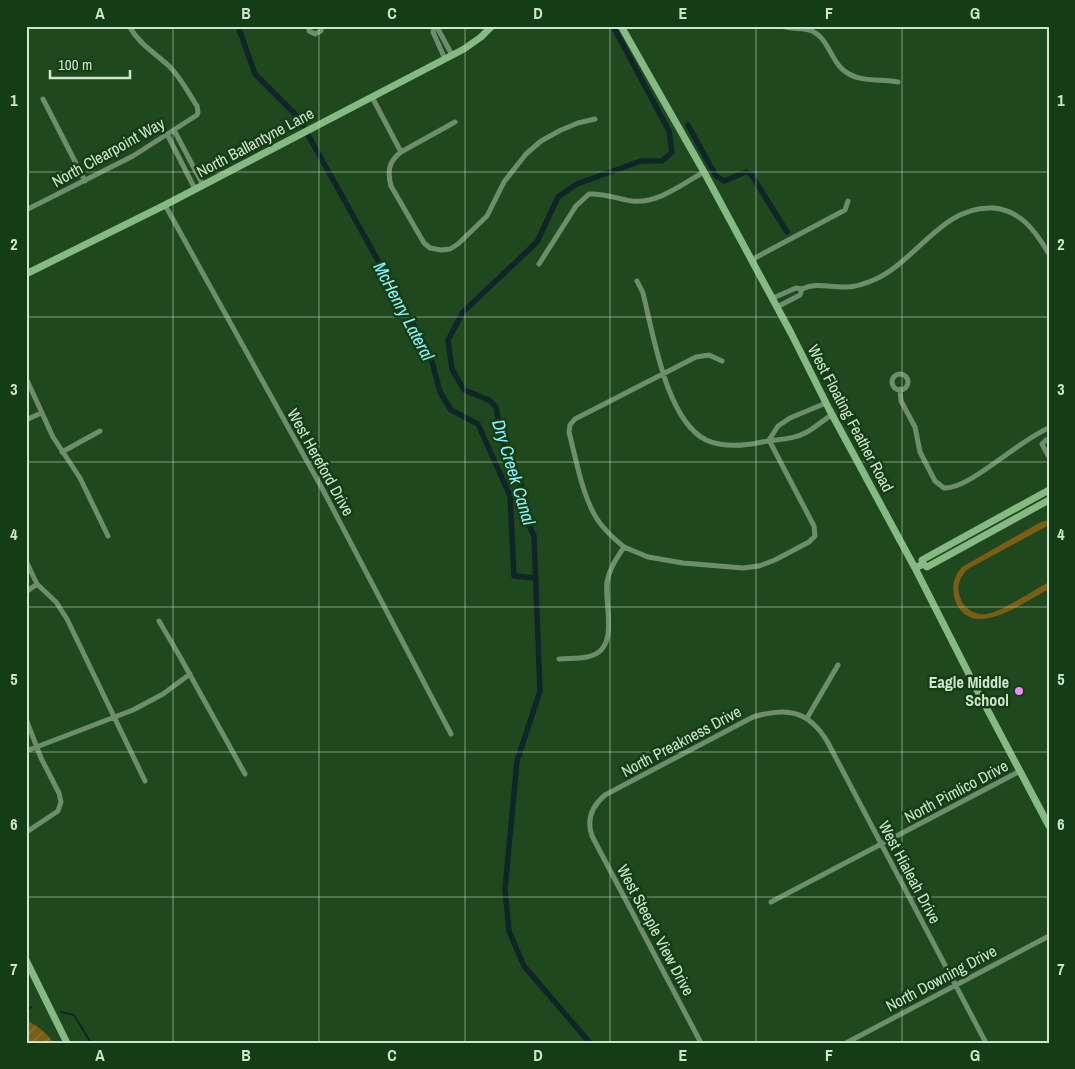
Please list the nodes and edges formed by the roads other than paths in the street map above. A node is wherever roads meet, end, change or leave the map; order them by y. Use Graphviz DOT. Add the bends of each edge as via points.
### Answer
graph roads {
  1 [pos="129,26"];
  2 [pos="309,26"];
  3 [pos="323,26"];
  4 [pos="492,26"];
  5 [pos="621,26"];
  6 [pos="782,26"];
  7 [pos="434,27"];
  8 [pos="448,57"];
  9 [pos="898,82"];
  10 [pos="372,97"];
  11 [pos="42,98"];
  12 [pos="595,119"];
  13 [pos="455,122"];
  14 [pos="174,130"];
  15 [pos="167,134"];
  16 [pos="401,152"];
  17 [pos="704,172"];
  18 [pos="85,181"];
  19 [pos="203,185"];
  20 [pos="195,189"];
  21 [pos="848,201"];
  22 [pos="165,205"];
  23 [pos="26,210"];
  24 [pos="1049,254"];
  25 [pos="751,260"];
  26 [pos="539,264"];
  27 [pos="26,274"];
  28 [pos="637,281"];
  29 [pos="802,289"];
  30 [pos="773,298"];
  31 [pos="777,307"];
  32 [pos="722,361"];
  33 [pos="663,374"];
  34 [pos="26,378"];
  35 [pos="900,390"];
  36 [pos="826,403"];
  37 [pos="41,413"];
  38 [pos="832,415"];
  39 [pos="26,420"];
  40 [pos="1049,428"];
  41 [pos="100,430"];
  42 [pos="1041,431"];
  43 [pos="769,440"];
  44 [pos="1047,440"];
  45 [pos="62,452"];
  46 [pos="1049,457"];
  47 [pos="1049,490"];
  48 [pos="1049,500"];
  49 [pos="108,536"];
  50 [pos="624,547"];
  51 [pos="26,561"];
  52 [pos="923,564"];
  53 [pos="916,568"];
  54 [pos="37,584"];
  55 [pos="26,592"];
  56 [pos="159,621"];
  57 [pos="559,659"];
  58 [pos="838,665"];
  59 [pos="190,674"];
  60 [pos="114,718"];
  61 [pos="807,718"];
  62 [pos="26,719"];
  63 [pos="451,734"];
  64 [pos="36,746"];
  65 [pos="26,751"];
  66 [pos="1020,771"];
  67 [pos="245,774"];
  68 [pos="145,781"];
  69 [pos="1049,826"];
  70 [pos="590,828"];
  71 [pos="28,831"];
  72 [pos="881,844"];
  73 [pos="771,902"];
  74 [pos="1049,936"];
  75 [pos="26,960"];
  76 [pos="956,985"];
  77 [pos="67,1043"];
  78 [pos="701,1043"];
  79 [pos="846,1043"];
  80 [pos="986,1043"];
  1 -- 14 [label="street, North Clearpoint Way" via="140,41 176,74 196,106 198,112 192,119"];
  2 -- 3 [label="street" via="314,34 319,33"];
  4 -- 8 [label="main road, North Ballantyne Lane" via="470,46"];
  5 -- 17 [label="main road, West Floating Feather Road"];
  6 -- 9 [label="street" via="818,35 838,66 849,75"];
  7 -- 8 [label="street" via="433,32"];
  8 -- 10 [label="main road, North Ballantyne Lane"];
  10 -- 16 [label="street"];
  10 -- 19 [label="main road, North Ballantyne Lane"];
  11 -- 18 [label="street"];
  12 -- 16 [label="street" via="567,127 536,145 520,159 487,216 450,249 430,248 420,238 391,186 388,168"];
  13 -- 16 [label="street"];
  14 -- 15 [label="street, North Clearpoint Way"];
  14 -- 19 [label="street"];
  15 -- 18 [label="street, North Clearpoint Way"];
  15 -- 20 [label="street"];
  17 -- 25 [label="main road, West Floating Feather Road"];
  17 -- 26 [label="street" via="650,200 633,201 589,194 576,206"];
  18 -- 23 [label="street, North Clearpoint Way"];
  19 -- 20 [label="main road, North Ballantyne Lane"];
  20 -- 22 [label="main road, North Ballantyne Lane"];
  21 -- 25 [label="street" via="845,210"];
  22 -- 27 [label="main road, North Ballantyne Lane"];
  22 -- 63 [label="street, West Hereford Drive" via="323,490"];
  24 -- 29 [label="street" via="1025,221 999,209 981,208 951,220 902,263 865,284 846,288 808,286"];
  25 -- 30 [label="main road, West Floating Feather Road"];
  28 -- 33 [label="street" via="643,293"];
  29 -- 30 [label="street" via="796,288"];
  29 -- 31 [label="street" via="800,295"];
  30 -- 31 [label="main road, West Floating Feather Road"];
  31 -- 36 [label="main road, West Floating Feather Road"];
  32 -- 33 [label="street" via="709,355 696,357"];
  33 -- 43 [label="street" via="681,417 707,440 730,446"];
  33 -- 50 [label="street" via="575,419 570,425 569,432 595,517"];
  34 -- 37 [label="street"];
  35 -- 42 [label="street" via="901,401 915,427 920,452 935,481 944,488 957,487"];
  36 -- 38 [label="main road, West Floating Feather Road"];
  36 -- 43 [label="street" via="790,418 778,426"];
  37 -- 39 [label="street"];
  37 -- 45 [label="street"];
  38 -- 43 [label="street" via="806,432 786,439"];
  38 -- 53 [label="main road, West Floating Feather Road"];
  40 -- 42 [label="street"];
  41 -- 45 [label="street"];
  42 -- 44 [label="street"];
  43 -- 50 [label="street" via="814,526 815,536 809,542 776,560 743,568 648,558"];
  44 -- 46 [label="street" via="1042,444"];
  45 -- 49 [label="street" via="80,478"];
  47 -- 52 [label="main road" via="922,560"];
  48 -- 52 [label="main road" via="927,568"];
  50 -- 57 [label="street" via="607,582 608,640 603,648 588,657"];
  51 -- 54 [label="street"];
  52 -- 53 [label="main road"];
  53 -- 66 [label="main road, West Floating Feather Road"];
  54 -- 55 [label="street"];
  54 -- 60 [label="street" via="56,602 67,619"];
  56 -- 59 [label="street"];
  58 -- 61 [label="street"];
  59 -- 60 [label="street" via="148,702"];
  59 -- 67 [label="street"];
  60 -- 64 [label="street"];
  60 -- 68 [label="street"];
  61 -- 70 [label="street, North Preakness Drive" via="784,711 753,718 605,795 592,809"];
  61 -- 72 [label="street, West Hialeah Drive" via="827,741"];
  62 -- 64 [label="street"];
  64 -- 65 [label="street"];
  64 -- 71 [label="street" via="61,802 58,811"];
  66 -- 69 [label="main road, West Floating Feather Road"];
  66 -- 72 [label="street, North Pimlico Drive"];
  70 -- 78 [label="street, West Steeple View Drive"];
  72 -- 73 [label="street, North Pimlico Drive"];
  72 -- 76 [label="street, West Hialeah Drive"];
  74 -- 76 [label="street, North Downing Drive"];
  75 -- 77 [label="main road"];
  76 -- 79 [label="street, North Downing Drive"];
  76 -- 80 [label="street, West Hialeah Drive"];
}
